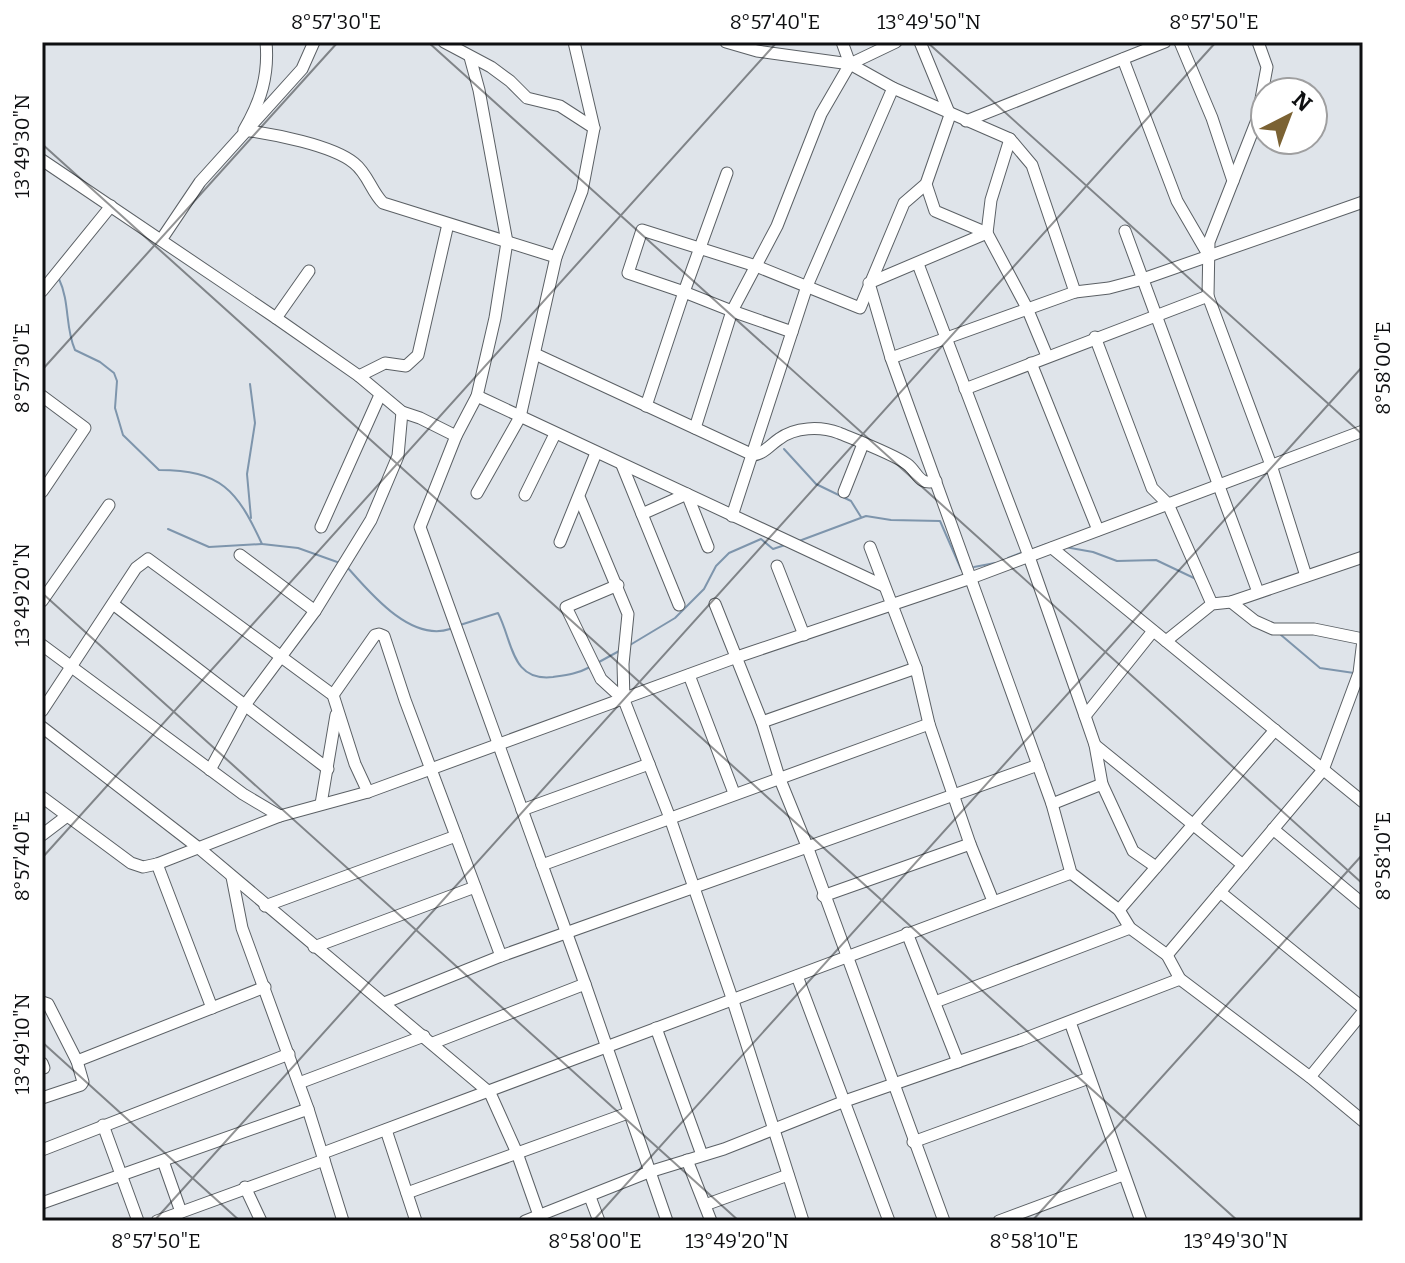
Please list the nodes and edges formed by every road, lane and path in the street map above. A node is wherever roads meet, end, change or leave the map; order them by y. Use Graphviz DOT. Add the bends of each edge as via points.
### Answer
graph roads {
  1 [pos="266,42"];
  2 [pos="314,42"];
  3 [pos="444,42"];
  4 [pos="574,42"];
  5 [pos="726,42"];
  6 [pos="842,42"];
  7 [pos="896,42"];
  8 [pos="920,42"];
  9 [pos="1165,42"];
  10 [pos="1180,42"];
  11 [pos="1258,42"];
  12 [pos="470,57"];
  13 [pos="1123,59"];
  14 [pos="850,64"];
  15 [pos="893,88"];
  16 [pos="950,115"];
  17 [pos="966,121"];
  18 [pos="594,128"];
  19 [pos="244,130"];
  20 [pos="1010,139"];
  21 [pos="42,160"];
  22 [pos="727,173"];
  23 [pos="1233,181"];
  24 [pos="926,184"];
  25 [pos="1363,202"];
  26 [pos="111,206"];
  27 [pos="448,224"];
  28 [pos="1125,231"];
  29 [pos="987,233"];
  30 [pos="161,240"];
  31 [pos="507,242"];
  32 [pos="699,250"];
  33 [pos="1209,256"];
  34 [pos="556,257"];
  35 [pos="918,264"];
  36 [pos="756,266"];
  37 [pos="309,271"];
  38 [pos="1143,279"];
  39 [pos="869,283"];
  40 [pos="807,286"];
  41 [pos="42,291"];
  42 [pos="684,292"];
  43 [pos="1075,292"];
  44 [pos="1208,296"];
  45 [pos="1027,308"];
  46 [pos="732,311"];
  47 [pos="1156,316"];
  48 [pos="276,318"];
  49 [pos="792,332"];
  50 [pos="1095,337"];
  51 [pos="946,338"];
  52 [pos="535,354"];
  53 [pos="1047,356"];
  54 [pos="891,358"];
  55 [pos="1031,363"];
  56 [pos="359,376"];
  57 [pos="965,389"];
  58 [pos="380,395"];
  59 [pos="42,396"];
  60 [pos="477,396"];
  61 [pos="646,406"];
  62 [pos="402,412"];
  63 [pos="520,417"];
  64 [pos="695,428"];
  65 [pos="1363,431"];
  66 [pos="555,434"];
  67 [pos="456,436"];
  68 [pos="863,444"];
  69 [pos="596,453"];
  70 [pos="753,455"];
  71 [pos="622,465"];
  72 [pos="1271,465"];
  73 [pos="936,481"];
  74 [pos="1218,485"];
  75 [pos="42,492"];
  76 [pos="844,492"];
  77 [pos="477,493"];
  78 [pos="687,494"];
  79 [pos="525,495"];
  80 [pos="580,499"];
  81 [pos="1168,504"];
  82 [pos="109,505"];
  83 [pos="642,514"];
  84 [pos="732,516"];
  85 [pos="321,527"];
  86 [pos="1098,530"];
  87 [pos="560,542"];
  88 [pos="708,547"];
  89 [pos="870,547"];
  90 [pos="1052,548"];
  91 [pos="240,555"];
  92 [pos="1028,556"];
  93 [pos="1363,557"];
  94 [pos="777,566"];
  95 [pos="1306,576"];
  96 [pos="971,578"];
  97 [pos="618,585"];
  98 [pos="884,586"];
  99 [pos="1258,592"];
  100 [pos="42,601"];
  101 [pos="1231,602"];
  102 [pos="113,604"];
  103 [pos="715,604"];
  104 [pos="1212,604"];
  105 [pos="679,605"];
  106 [pos="893,605"];
  107 [pos="315,611"];
  108 [pos="1153,631"];
  109 [pos="804,635"];
  110 [pos="1363,640"];
  111 [pos="1166,641"];
  112 [pos="42,645"];
  113 [pos="281,655"];
  114 [pos="737,657"];
  115 [pos="72,665"];
  116 [pos="916,668"];
  117 [pos="689,675"];
  118 [pos="333,695"];
  119 [pos="624,700"];
  120 [pos="245,705"];
  121 [pos="42,711"];
  122 [pos="336,711"];
  123 [pos="1085,716"];
  124 [pos="762,722"];
  125 [pos="929,724"];
  126 [pos="42,727"];
  127 [pos="1275,730"];
  128 [pos="498,744"];
  129 [pos="1095,745"];
  130 [pos="649,764"];
  131 [pos="1038,765"];
  132 [pos="430,768"];
  133 [pos="328,769"];
  134 [pos="210,770"];
  135 [pos="1323,770"];
  136 [pos="779,777"];
  137 [pos="1102,784"];
  138 [pos="368,792"];
  139 [pos="734,793"];
  140 [pos="953,793"];
  141 [pos="42,797"];
  142 [pos="1363,802"];
  143 [pos="321,804"];
  144 [pos="1052,804"];
  145 [pos="522,810"];
  146 [pos="67,816"];
  147 [pos="280,816"];
  148 [pos="670,818"];
  149 [pos="1193,824"];
  150 [pos="1273,829"];
  151 [pos="42,835"];
  152 [pos="456,836"];
  153 [pos="970,844"];
  154 [pos="807,846"];
  155 [pos="200,849"];
  156 [pos="157,864"];
  157 [pos="542,865"];
  158 [pos="1243,865"];
  159 [pos="1156,867"];
  160 [pos="1071,873"];
  161 [pos="232,877"];
  162 [pos="475,887"];
  163 [pos="693,887"];
  164 [pos="1220,892"];
  165 [pos="823,896"];
  166 [pos="993,901"];
  167 [pos="1363,904"];
  168 [pos="265,906"];
  169 [pos="1119,910"];
  170 [pos="1130,928"];
  171 [pos="566,933"];
  172 [pos="907,933"];
  173 [pos="314,947"];
  174 [pos="1167,955"];
  175 [pos="501,956"];
  176 [pos="847,957"];
  177 [pos="797,976"];
  178 [pos="1180,979"];
  179 [pos="585,984"];
  180 [pos="265,987"];
  181 [pos="732,998"];
  182 [pos="42,1002"];
  183 [pos="935,1002"];
  184 [pos="384,1003"];
  185 [pos="212,1008"];
  186 [pos="1363,1010"];
  187 [pos="1070,1022"];
  188 [pos="656,1028"];
  189 [pos="429,1039"];
  190 [pos="606,1047"];
  191 [pos="289,1054"];
  192 [pos="77,1061"];
  193 [pos="958,1062"];
  194 [pos="1310,1077"];
  195 [pos="1089,1078"];
  196 [pos="299,1083"];
  197 [pos="895,1085"];
  198 [pos="490,1093"];
  199 [pos="42,1098"];
  200 [pos="845,1101"];
  201 [pos="308,1109"];
  202 [pos="628,1113"];
  203 [pos="1363,1121"];
  204 [pos="103,1125"];
  205 [pos="772,1128"];
  206 [pos="386,1130"];
  207 [pos="913,1142"];
  208 [pos="42,1150"];
  209 [pos="517,1153"];
  210 [pos="702,1155"];
  211 [pos="323,1157"];
  212 [pos="687,1160"];
  213 [pos="163,1161"];
  214 [pos="649,1172"];
  215 [pos="788,1175"];
  216 [pos="1123,1175"];
  217 [pos="123,1176"];
  218 [pos="245,1187"];
  219 [pos="407,1193"];
  220 [pos="590,1197"];
  221 [pos="42,1203"];
  222 [pos="705,1205"];
  223 [pos="174,1216"];
  224 [pos="540,1218"];
  225 [pos="138,1221"];
  226 [pos="157,1221"];
  227 [pos="261,1221"];
  228 [pos="343,1221"];
  229 [pos="416,1221"];
  230 [pos="525,1221"];
  231 [pos="599,1221"];
  232 [pos="667,1221"];
  233 [pos="711,1221"];
  234 [pos="803,1221"];
  235 [pos="889,1221"];
  236 [pos="944,1221"];
  237 [pos="999,1221"];
  238 [pos="1141,1221"];
  1 -- 19 [label="street" via="268,65 260,104"];
  2 -- 19 [label="street" via="302,69"];
  3 -- 12 [label="street"];
  4 -- 18 [label="street"];
  5 -- 14 [label="street"];
  6 -- 14 [label="street"];
  7 -- 14 [label="street"];
  8 -- 16 [label="street"];
  9 -- 13 [label="street"];
  10 -- 23 [label="street"];
  11 -- 23 [label="street" via="1267,67 1257,120"];
  12 -- 18 [label="street" via="491,67 527,98 560,106"];
  12 -- 31 [label="street"];
  13 -- 17 [label="street"];
  13 -- 33 [label="street" via="1177,201"];
  14 -- 15 [label="street"];
  14 -- 36 [label="street" via="821,114"];
  15 -- 16 [label="street"];
  15 -- 40 [label="street"];
  16 -- 17 [label="street"];
  16 -- 24 [label="street"];
  17 -- 20 [label="street"];
  18 -- 34 [label="street" via="582,191"];
  19 -- 27 [label="street" via="340,154 367,176 383,203"];
  19 -- 30 [label="street"];
  20 -- 29 [label="street"];
  20 -- 43 [label="street" via="1032,165"];
  21 -- 26 [label="street"];
  22 -- 32 [label="street"];
  23 -- 33 [label="street" via="1209,242"];
  24 -- 29 [label="street" via="935,211"];
  24 -- 39 [label="street" via="904,203"];
  25 -- 33 [label="street"];
  26 -- 30 [label="street"];
  26 -- 41 [label="street"];
  27 -- 31 [label="street"];
  27 -- 56 [label="street" via="418,355 406,366 385,363"];
  28 -- 38 [label="street"];
  29 -- 35 [label="street"];
  29 -- 45 [label="street"];
  30 -- 48 [label="street"];
  31 -- 34 [label="street"];
  31 -- 60 [label="street"];
  32 -- 36 [label="street"];
  32 -- 42 [label="street"];
  32 -- 42 [label="street" via="642,230 628,273"];
  33 -- 38 [label="street"];
  33 -- 44 [label="street"];
  34 -- 52 [label="street"];
  35 -- 39 [label="street"];
  35 -- 51 [label="street"];
  36 -- 40 [label="street"];
  36 -- 46 [label="street"];
  37 -- 48 [label="street"];
  38 -- 43 [label="street"];
  38 -- 47 [label="street"];
  39 -- 40 [label="street" via="860,308"];
  39 -- 54 [label="street"];
  40 -- 49 [label="street"];
  42 -- 46 [label="street"];
  42 -- 61 [label="street"];
  43 -- 45 [label="street"];
  44 -- 47 [label="street"];
  44 -- 72 [label="street"];
  45 -- 51 [label="street"];
  45 -- 53 [label="street"];
  46 -- 49 [label="street"];
  46 -- 64 [label="street"];
  47 -- 50 [label="street"];
  47 -- 74 [label="street"];
  48 -- 56 [label="street"];
  49 -- 70 [label="street"];
  50 -- 53 [label="street"];
  50 -- 81 [label="street" via="1152,488"];
  51 -- 54 [label="street"];
  51 -- 57 [label="street"];
  52 -- 61 [label="street"];
  52 -- 63 [label="street"];
  53 -- 55 [label="street"];
  54 -- 73 [label="street"];
  55 -- 57 [label="street"];
  55 -- 86 [label="street"];
  56 -- 58 [label="street"];
  57 -- 92 [label="street"];
  58 -- 62 [label="street"];
  58 -- 85 [label="street"];
  59 -- 75 [label="street" via="85,428"];
  60 -- 63 [label="street"];
  60 -- 67 [label="street"];
  61 -- 64 [label="street"];
  62 -- 67 [label="street"];
  62 -- 107 [label="street" via="398,456 371,520"];
  63 -- 66 [label="street"];
  63 -- 77 [label="street"];
  64 -- 70 [label="street"];
  65 -- 72 [label="street"];
  66 -- 69 [label="street"];
  66 -- 79 [label="street"];
  67 -- 128 [label="street" via="420,527"];
  68 -- 70 [label="street" via="828,430 796,430"];
  68 -- 73 [label="street" via="908,464 920,480"];
  68 -- 76 [label="street"];
  69 -- 71 [label="street"];
  69 -- 80 [label="street"];
  70 -- 84 [label="street"];
  71 -- 78 [label="street"];
  71 -- 83 [label="street"];
  72 -- 74 [label="street"];
  72 -- 95 [label="street"];
  73 -- 96 [label="street"];
  74 -- 81 [label="street"];
  74 -- 99 [label="street"];
  78 -- 83 [label="street"];
  78 -- 84 [label="street"];
  78 -- 88 [label="street"];
  80 -- 87 [label="street"];
  80 -- 97 [label="street"];
  81 -- 86 [label="street"];
  81 -- 104 [label="street"];
  82 -- 100 [label="street"];
  83 -- 105 [label="street"];
  84 -- 98 [label="street"];
  86 -- 90 [label="street"];
  89 -- 98 [label="street"];
  90 -- 92 [label="street"];
  90 -- 108 [label="street"];
  91 -- 107 [label="street"];
  92 -- 96 [label="street"];
  92 -- 123 [label="street"];
  93 -- 95 [label="street"];
  94 -- 109 [label="street"];
  95 -- 99 [label="street"];
  96 -- 106 [label="street"];
  96 -- 131 [label="street"];
  97 -- 119 [label="street" via="629,623"];
  97 -- 119 [label="street" via="566,607 601,679"];
  98 -- 106 [label="street"];
  99 -- 101 [label="street"];
  101 -- 104 [label="street"];
  101 -- 110 [label="street" via="1273,629 1314,629"];
  102 -- 113 [label="street" via="148,559"];
  102 -- 115 [label="street"];
  102 -- 120 [label="street"];
  103 -- 114 [label="street"];
  104 -- 111 [label="street"];
  106 -- 109 [label="street"];
  106 -- 116 [label="street"];
  107 -- 113 [label="street"];
  108 -- 111 [label="street"];
  108 -- 123 [label="street"];
  109 -- 114 [label="street"];
  110 -- 135 [label="street" via="1359,673"];
  111 -- 127 [label="street"];
  112 -- 115 [label="street"];
  113 -- 118 [label="street"];
  113 -- 120 [label="street"];
  114 -- 117 [label="street"];
  114 -- 124 [label="street"];
  115 -- 121 [label="street"];
  115 -- 134 [label="street"];
  116 -- 124 [label="street"];
  116 -- 125 [label="street"];
  117 -- 119 [label="street"];
  117 -- 139 [label="street"];
  118 -- 122 [label="street"];
  118 -- 132 [label="street" via="375,635 384,636"];
  119 -- 128 [label="street"];
  119 -- 130 [label="street"];
  120 -- 133 [label="street"];
  120 -- 134 [label="street"];
  122 -- 133 [label="street"];
  122 -- 138 [label="street"];
  123 -- 129 [label="street"];
  124 -- 136 [label="street"];
  125 -- 136 [label="street"];
  125 -- 140 [label="street"];
  126 -- 155 [label="street"];
  127 -- 135 [label="street"];
  127 -- 149 [label="street"];
  128 -- 132 [label="street"];
  128 -- 145 [label="street"];
  129 -- 137 [label="street"];
  129 -- 149 [label="street"];
  130 -- 145 [label="street"];
  130 -- 148 [label="street"];
  131 -- 140 [label="street"];
  131 -- 144 [label="street"];
  132 -- 138 [label="street"];
  132 -- 152 [label="street"];
  133 -- 143 [label="street"];
  134 -- 147 [label="street"];
  135 -- 142 [label="street"];
  135 -- 150 [label="street"];
  136 -- 139 [label="street"];
  136 -- 154 [label="street"];
  137 -- 144 [label="street"];
  137 -- 159 [label="street" via="1133,851"];
  138 -- 143 [label="street"];
  139 -- 148 [label="street"];
  140 -- 153 [label="street"];
  140 -- 154 [label="street"];
  141 -- 146 [label="street"];
  143 -- 147 [label="street"];
  144 -- 160 [label="street"];
  145 -- 157 [label="street"];
  146 -- 151 [label="street"];
  146 -- 156 [label="street" via="131,863"];
  147 -- 155 [label="street"];
  148 -- 157 [label="street"];
  148 -- 163 [label="street"];
  149 -- 158 [label="street"];
  149 -- 159 [label="street"];
  150 -- 158 [label="street"];
  150 -- 167 [label="street"];
  152 -- 162 [label="street"];
  152 -- 168 [label="street"];
  153 -- 165 [label="street"];
  153 -- 166 [label="street"];
  154 -- 163 [label="street"];
  154 -- 165 [label="street"];
  155 -- 156 [label="street"];
  155 -- 161 [label="street"];
  156 -- 185 [label="street"];
  157 -- 171 [label="street"];
  158 -- 164 [label="street"];
  159 -- 169 [label="street"];
  160 -- 166 [label="street"];
  160 -- 169 [label="street"];
  161 -- 168 [label="street"];
  161 -- 180 [label="street" via="239,918"];
  162 -- 173 [label="street"];
  162 -- 175 [label="street"];
  163 -- 171 [label="street"];
  163 -- 181 [label="street"];
  164 -- 174 [label="street"];
  164 -- 186 [label="street"];
  165 -- 176 [label="street"];
  166 -- 172 [label="street"];
  168 -- 173 [label="street"];
  169 -- 170 [label="street"];
  170 -- 174 [label="street"];
  170 -- 183 [label="street"];
  171 -- 175 [label="street"];
  171 -- 179 [label="street"];
  172 -- 176 [label="street"];
  172 -- 183 [label="street"];
  173 -- 184 [label="street"];
  174 -- 178 [label="street"];
  175 -- 184 [label="street"];
  176 -- 177 [label="street"];
  176 -- 197 [label="street"];
  177 -- 181 [label="street"];
  177 -- 200 [label="street"];
  178 -- 187 [label="street"];
  178 -- 194 [label="street"];
  179 -- 189 [label="street"];
  179 -- 190 [label="street"];
  180 -- 185 [label="street"];
  180 -- 191 [label="street"];
  181 -- 188 [label="street"];
  181 -- 205 [label="street"];
  182 -- 192 [label="street" via="48,1004"];
  183 -- 193 [label="street"];
  184 -- 189 [label="street"];
  185 -- 192 [label="street"];
  186 -- 194 [label="street"];
  187 -- 193 [label="street"];
  187 -- 195 [label="street"];
  188 -- 190 [label="street"];
  188 -- 210 [label="street"];
  189 -- 196 [label="street"];
  189 -- 198 [label="street"];
  190 -- 198 [label="street"];
  190 -- 202 [label="street"];
  191 -- 196 [label="street"];
  191 -- 204 [label="street"];
  192 -- 199 [label="street" via="81,1085"];
  193 -- 197 [label="street"];
  194 -- 203 [label="street"];
  195 -- 207 [label="street"];
  195 -- 216 [label="street"];
  196 -- 201 [label="street"];
  197 -- 200 [label="street"];
  197 -- 207 [label="street"];
  198 -- 206 [label="street"];
  198 -- 209 [label="street"];
  200 -- 205 [label="street"];
  200 -- 235 [label="street"];
  201 -- 211 [label="street"];
  201 -- 213 [label="street"];
  202 -- 209 [label="street"];
  202 -- 214 [label="street"];
  204 -- 208 [label="street"];
  204 -- 217 [label="street"];
  205 -- 210 [label="street"];
  205 -- 215 [label="street"];
  206 -- 211 [label="street"];
  206 -- 219 [label="street"];
  207 -- 236 [label="street"];
  209 -- 219 [label="street"];
  209 -- 224 [label="street"];
  210 -- 212 [label="street"];
  211 -- 218 [label="street"];
  211 -- 228 [label="street"];
  212 -- 214 [label="street"];
  212 -- 222 [label="street"];
  213 -- 217 [label="street"];
  213 -- 223 [label="street"];
  214 -- 220 [label="street"];
  214 -- 232 [label="street"];
  215 -- 222 [label="street"];
  215 -- 234 [label="street"];
  216 -- 237 [label="street"];
  216 -- 238 [label="street"];
  217 -- 221 [label="street"];
  217 -- 225 [label="street"];
  218 -- 223 [label="street"];
  218 -- 227 [label="street"];
  219 -- 229 [label="street"];
  220 -- 224 [label="street"];
  220 -- 231 [label="street"];
  222 -- 233 [label="street"];
  223 -- 226 [label="street"];
  224 -- 230 [label="street"];
}
